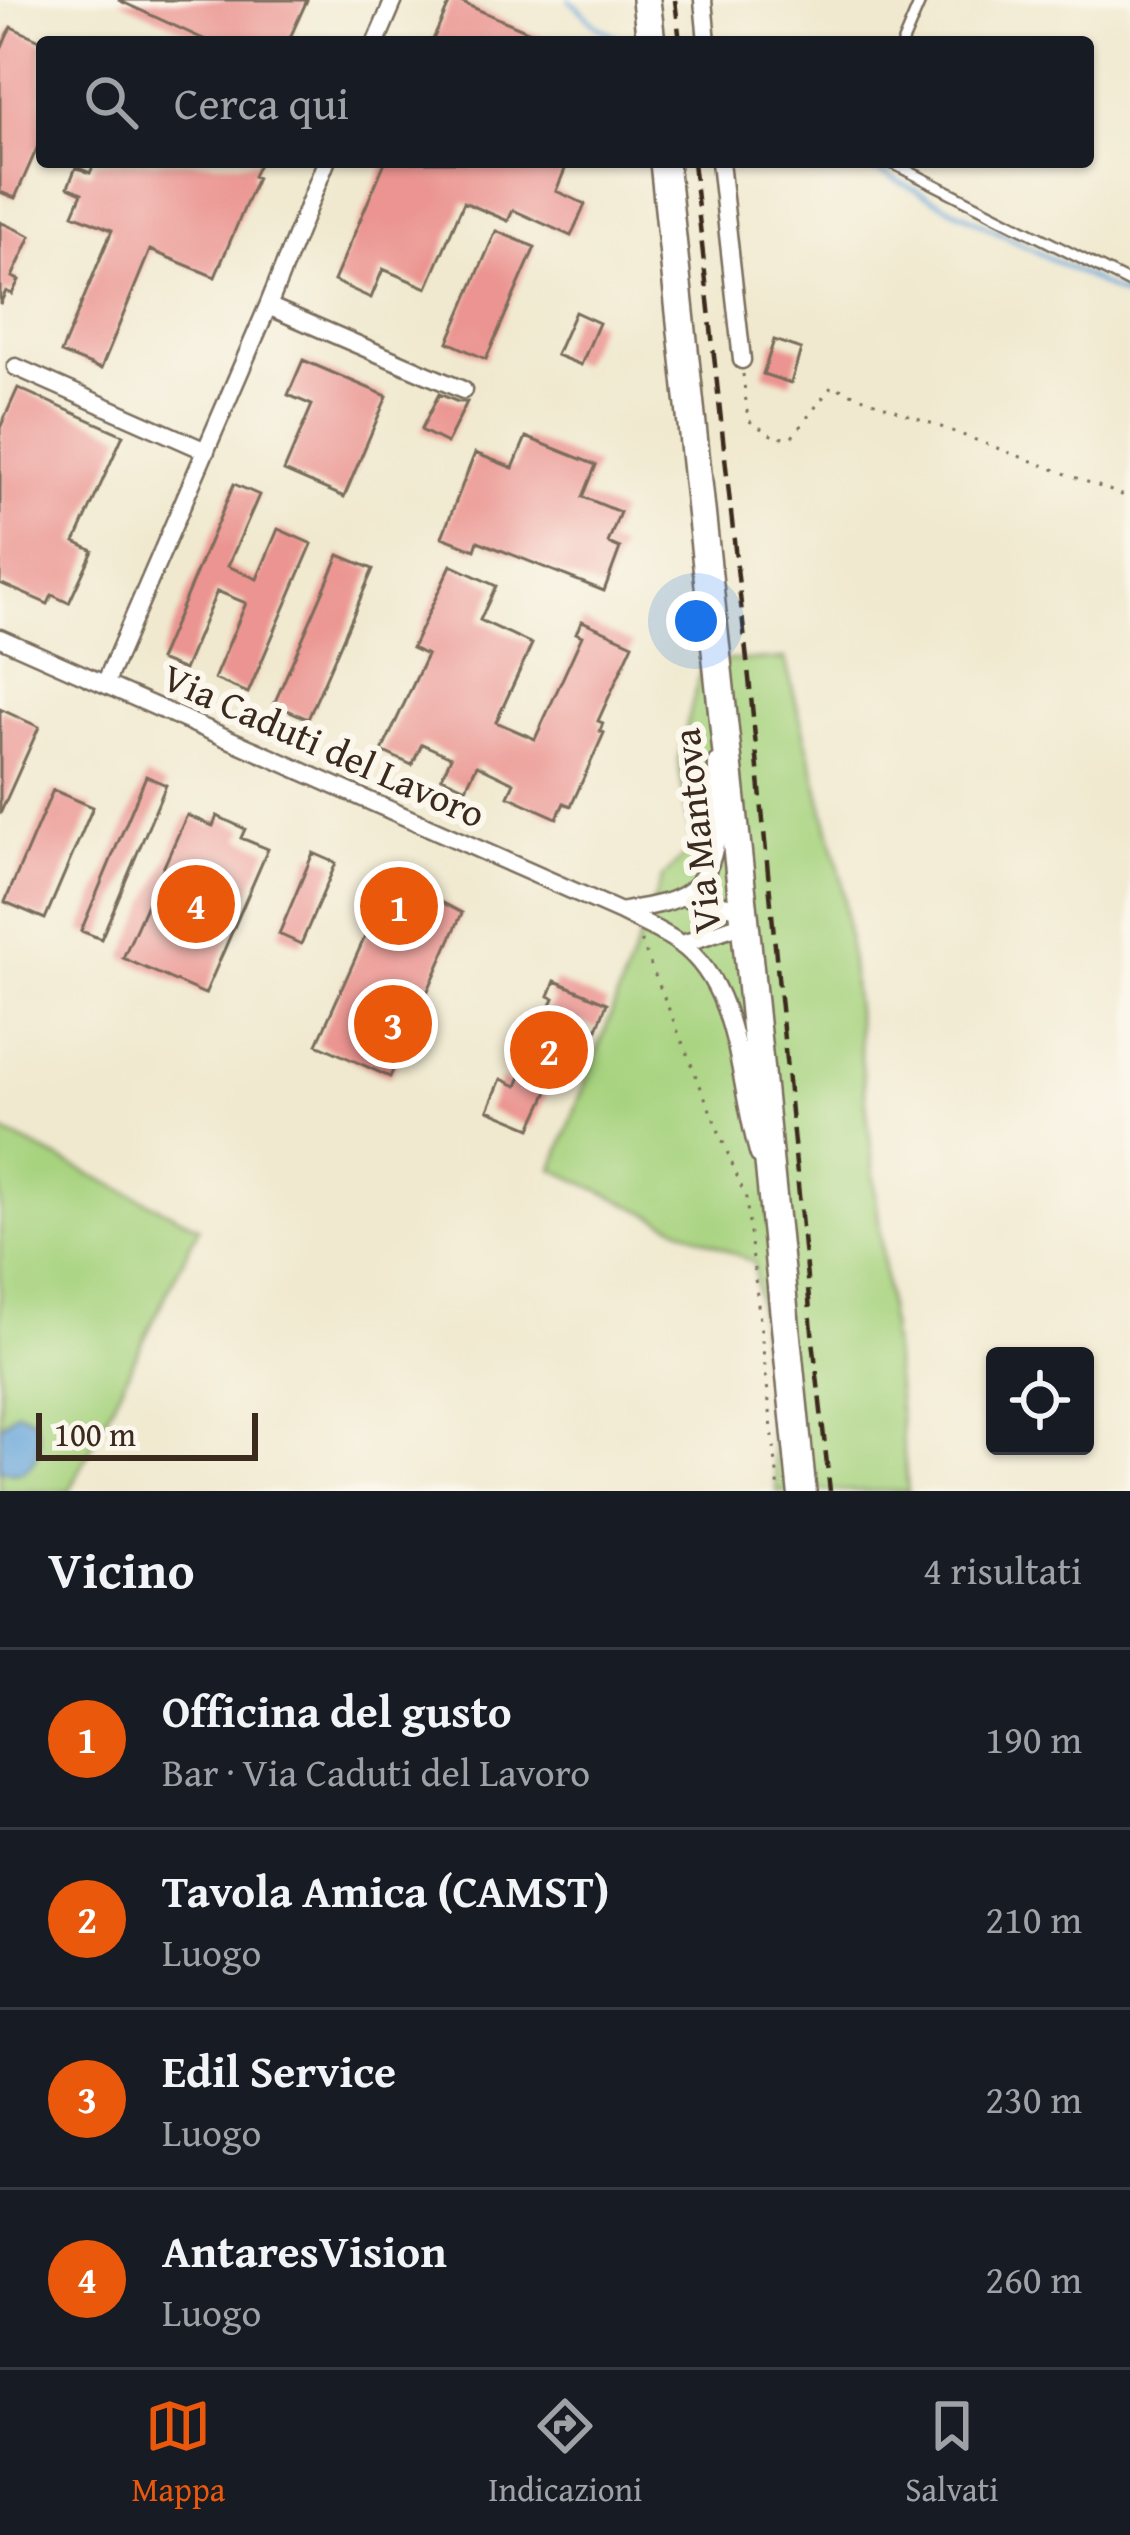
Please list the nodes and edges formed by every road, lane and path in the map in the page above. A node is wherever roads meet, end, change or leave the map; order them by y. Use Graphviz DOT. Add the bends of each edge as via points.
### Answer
graph roads {
  1 [pos="394,0"];
  2 [pos="646,0"];
  3 [pos="703,0"];
  4 [pos="921,0"];
  5 [pos="379,36"];
  6 [pos="650,36"];
  7 [pos="706,36"];
  8 [pos="906,36"];
  9 [pos="324,168"];
  10 [pos="665,168"];
  11 [pos="721,168"];
  12 [pos="902,168"];
  13 [pos="1130,283"];
  14 [pos="268,306"];
  15 [pos="742,360"];
  16 [pos="16,367"];
  17 [pos="463,390"];
  18 [pos="206,451"];
  19 [pos="1130,498"];
  20 [pos="0,638"];
  21 [pos="718,678"];
  22 [pos="105,684"];
  23 [pos="682,897"];
  24 [pos="626,915"];
  25 [pos="744,916"];
  26 [pos="682,944"];
  27 [pos="773,1201"];
  28 [pos="779,1491"];
  29 [pos="802,1491"];
  1 -- 5 [label="street"];
  2 -- 6 [label="main road"];
  3 -- 7 [label="street"];
  4 -- 8 [label="lane"];
  9 -- 14 [label="street"];
  10 -- 21 [label="main road, Via Mantova"];
  11 -- 15 [label="street"];
  12 -- 13 [label="lane"];
  14 -- 17 [label="street"];
  14 -- 18 [label="street"];
  15 -- 19 [label="path" via="748,420 776,438 792,437 832,386"];
  16 -- 18 [label="street"];
  18 -- 22 [label="street"];
  20 -- 22 [label="street, Via Caduti del Lavoro"];
  21 -- 23 [label="street" via="713,859"];
  21 -- 25 [label="main road, Via Mantova"];
  22 -- 24 [label="street, Via Caduti del Lavoro"];
  23 -- 24 [label="street"];
  23 -- 25 [label="street"];
  24 -- 26 [label="street, Via Caduti del Lavoro"];
  24 -- 28 [label="path" via="744,1190"];
  25 -- 26 [label="street"];
  25 -- 27 [label="main road, Via Mantova"];
  26 -- 27 [label="street, Via Caduti del Lavoro" via="706,971 732,1024 748,1121"];
  27 -- 29 [label="main road, Via Mantova"];
}
